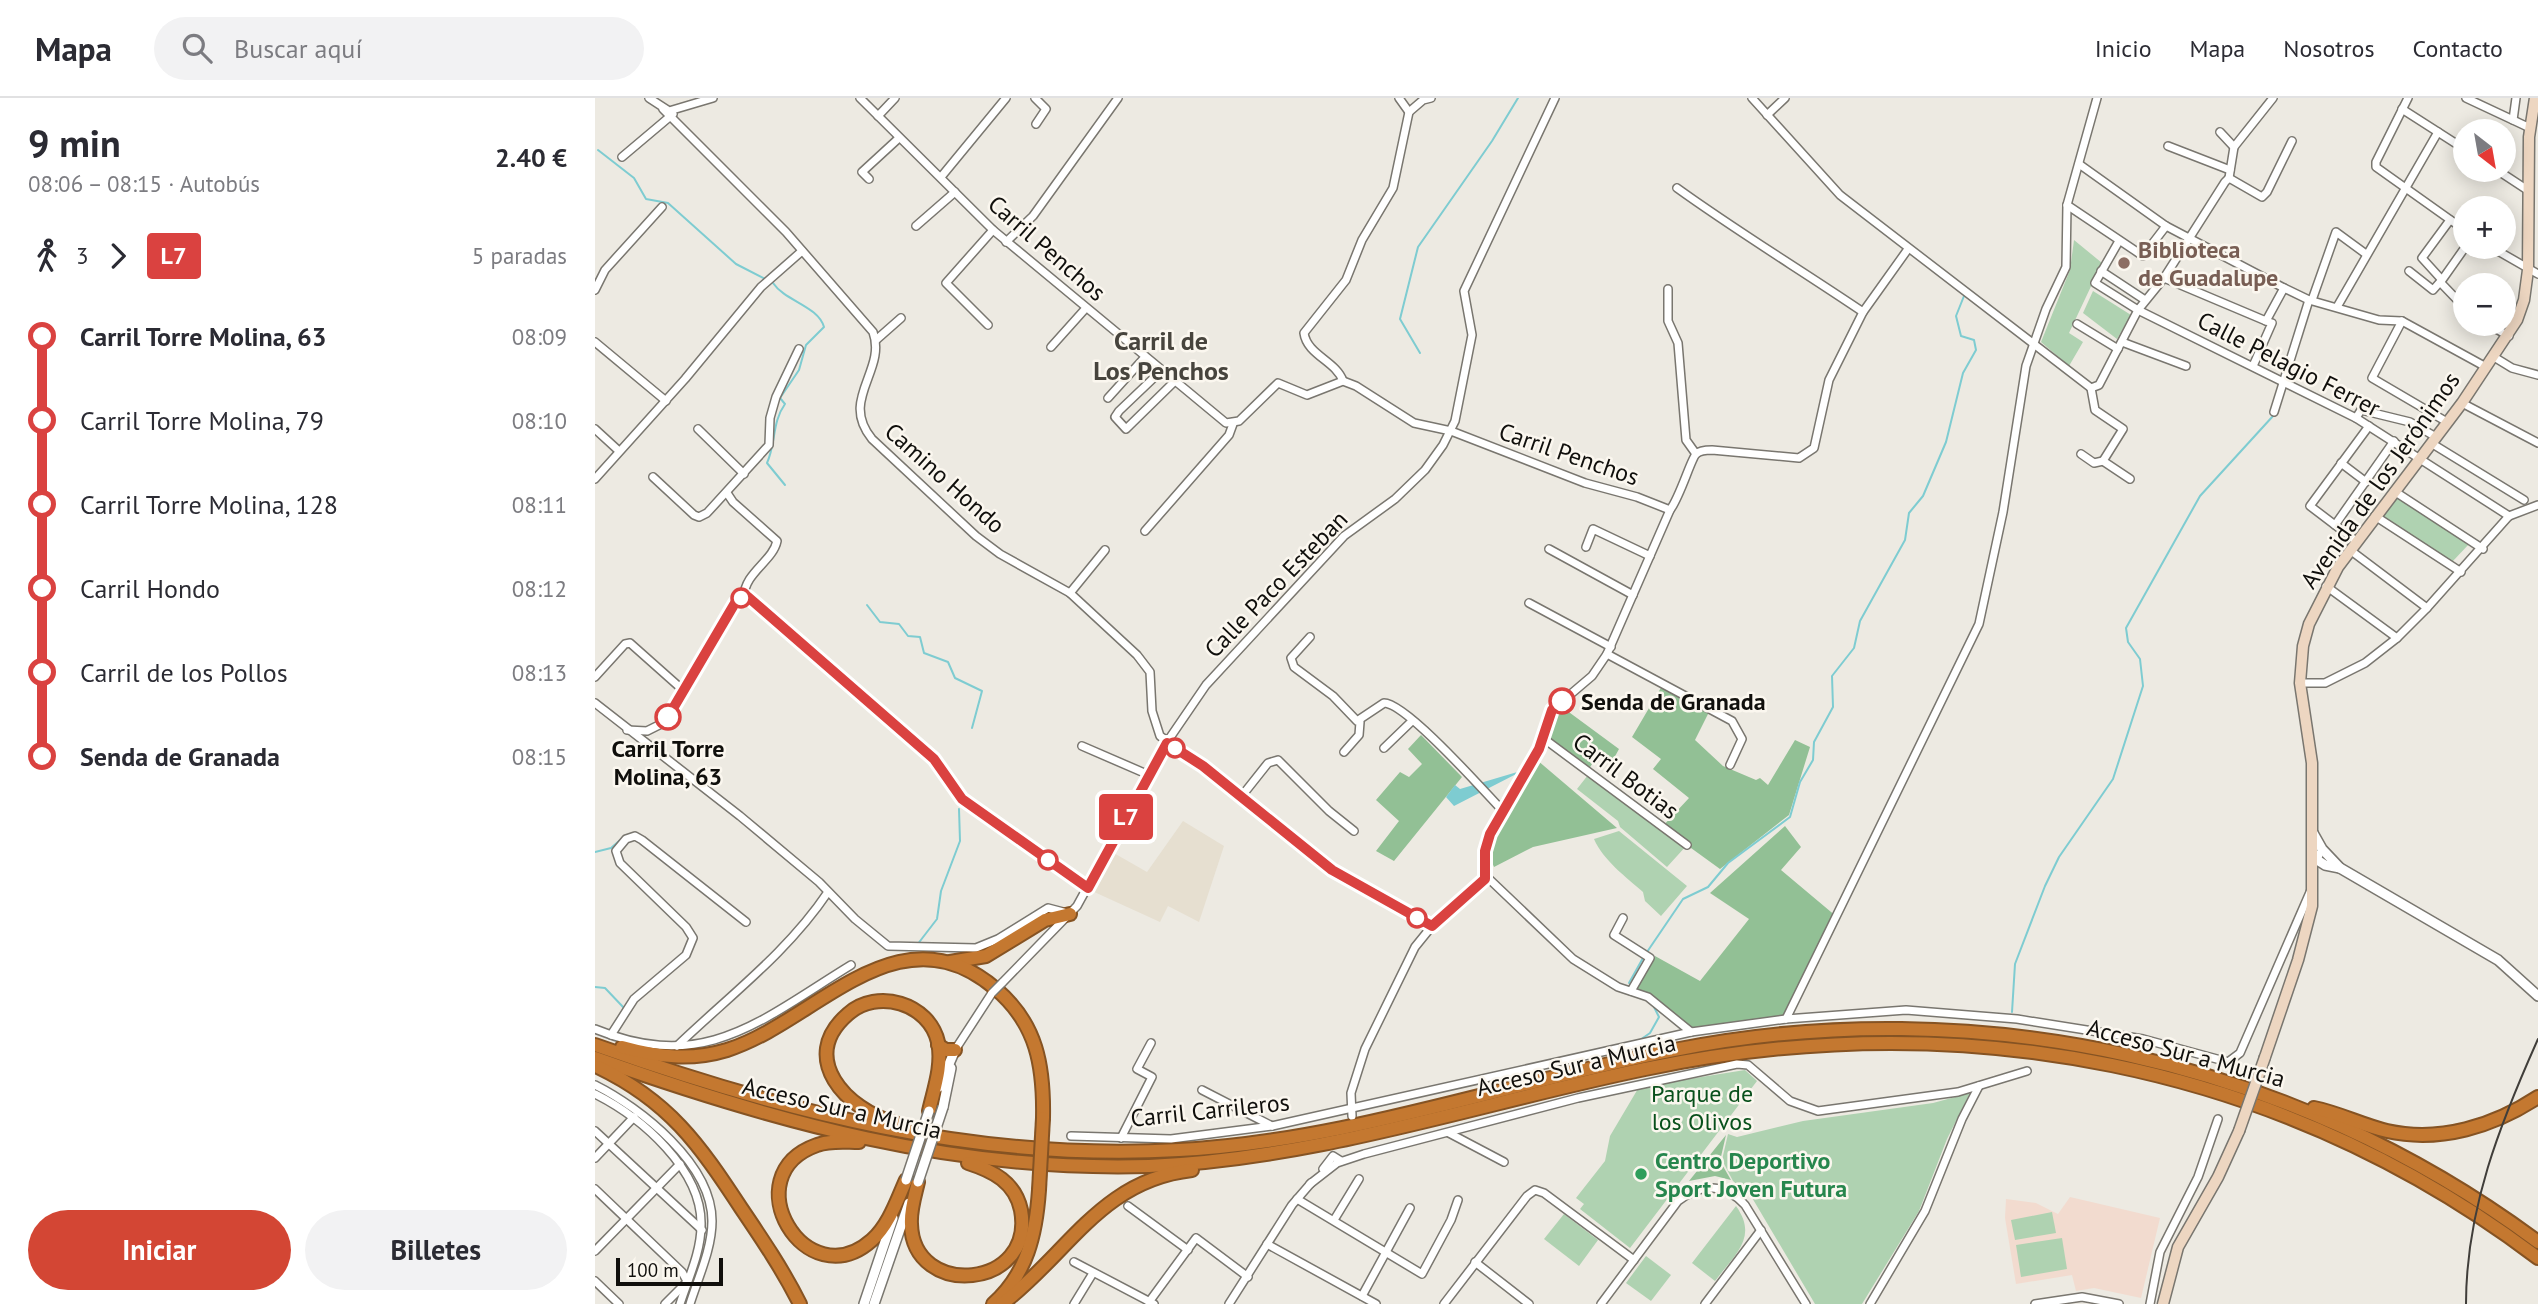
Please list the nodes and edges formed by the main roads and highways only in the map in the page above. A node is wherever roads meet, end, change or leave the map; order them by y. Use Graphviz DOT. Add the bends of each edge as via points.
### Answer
graph roads {
  1 [pos="2535,98"];
  2 [pos="2533,165"];
  3 [pos="2533,206"];
  4 [pos="2533,272"];
  5 [pos="1070,914"];
  6 [pos="940,962"];
  7 [pos="595,1039"];
  8 [pos="595,1045"];
  9 [pos="939,1045"];
  10 [pos="955,1050"];
  11 [pos="595,1059"];
  12 [pos="595,1065"];
  13 [pos="2538,1097"];
  14 [pos="2296,1105"];
  15 [pos="929,1111"];
  16 [pos="1364,1136"];
  17 [pos="875,1142"];
  18 [pos="1005,1146"];
  19 [pos="941,1153"];
  20 [pos="2536,1253"];
  21 [pos="800,1304"];
  22 [pos="993,1304"];
  23 [pos="1002,1304"];
  24 [pos="2163,1304"];
  1 -- 2 [label="main road, Avenida de los Jerónimos"];
  2 -- 3 [label="main road, Avenida de los Jerónimos" via="2529,191"];
  3 -- 4 [label="main road, Avenida de los Jerónimos"];
  4 -- 24 [label="main road, Avenida de los Jerónimos, bridge" via="2509,336 2353,545 2326,586 2303,646 2300,683 2312,762 2314,858 2308,928 2239,1131 2178,1247"];
  5 -- 6 [label="highway" via="1045,919 986,956"];
  6 -- 7 [label="highway" via="905,961 870,970 766,1032 715,1053 664,1056"];
  6 -- 22 [label="highway, bridge" via="992,985 1024,1020 1041,1060 1043,1118 1036,1226 1015,1279"];
  8 -- 18 [label="highway, Acceso Sur a Murcia" via="802,1110 873,1127"];
  9 -- 10 [label="highway"];
  9 -- 15 [label="highway"];
  9 -- 18 [label="highway" via="929,1023 917,1012 897,1002 876,1001 855,1009 839,1023 828,1047 829,1067 844,1096 868,1114"];
  11 -- 17 [label="highway, Acceso Sur a Murcia" via="706,1096"];
  12 -- 21 [label="highway" via="646,1093 695,1139"];
  13 -- 14 [label="highway" via="2487,1124 2433,1134 2390,1131"];
  14 -- 18 [label="highway, Acceso Sur a Murcia" via="2192,1071 2093,1047 1996,1033 1889,1027 1775,1035 1678,1049 1362,1123 1255,1142 1119,1152"];
  14 -- 20 [label="highway, Acceso Sur a Murcia" via="2429,1171"];
  16 -- 19 [label="highway, Acceso Sur a Murcia" via="1270,1154 1148,1166 1043,1164"];
  16 -- 20 [label="highway, Acceso Sur a Murcia" via="1723,1054 1849,1042 1989,1045 2126,1067 2274,1112 2414,1177"];
  16 -- 23 [label="highway" via="1303,1154 1184,1171 1145,1182 1099,1209"];
  17 -- 19 [label="highway, Acceso Sur a Murcia"];
  17 -- 19 [label="highway" via="824,1143 792,1162 783,1175 778,1198 783,1221 792,1233 804,1245 824,1253 857,1249 879,1233 912,1181 911,1229 919,1250 933,1265 952,1275 969,1277 994,1270 1007,1259 1021,1231 1014,1191 991,1171"];
}
